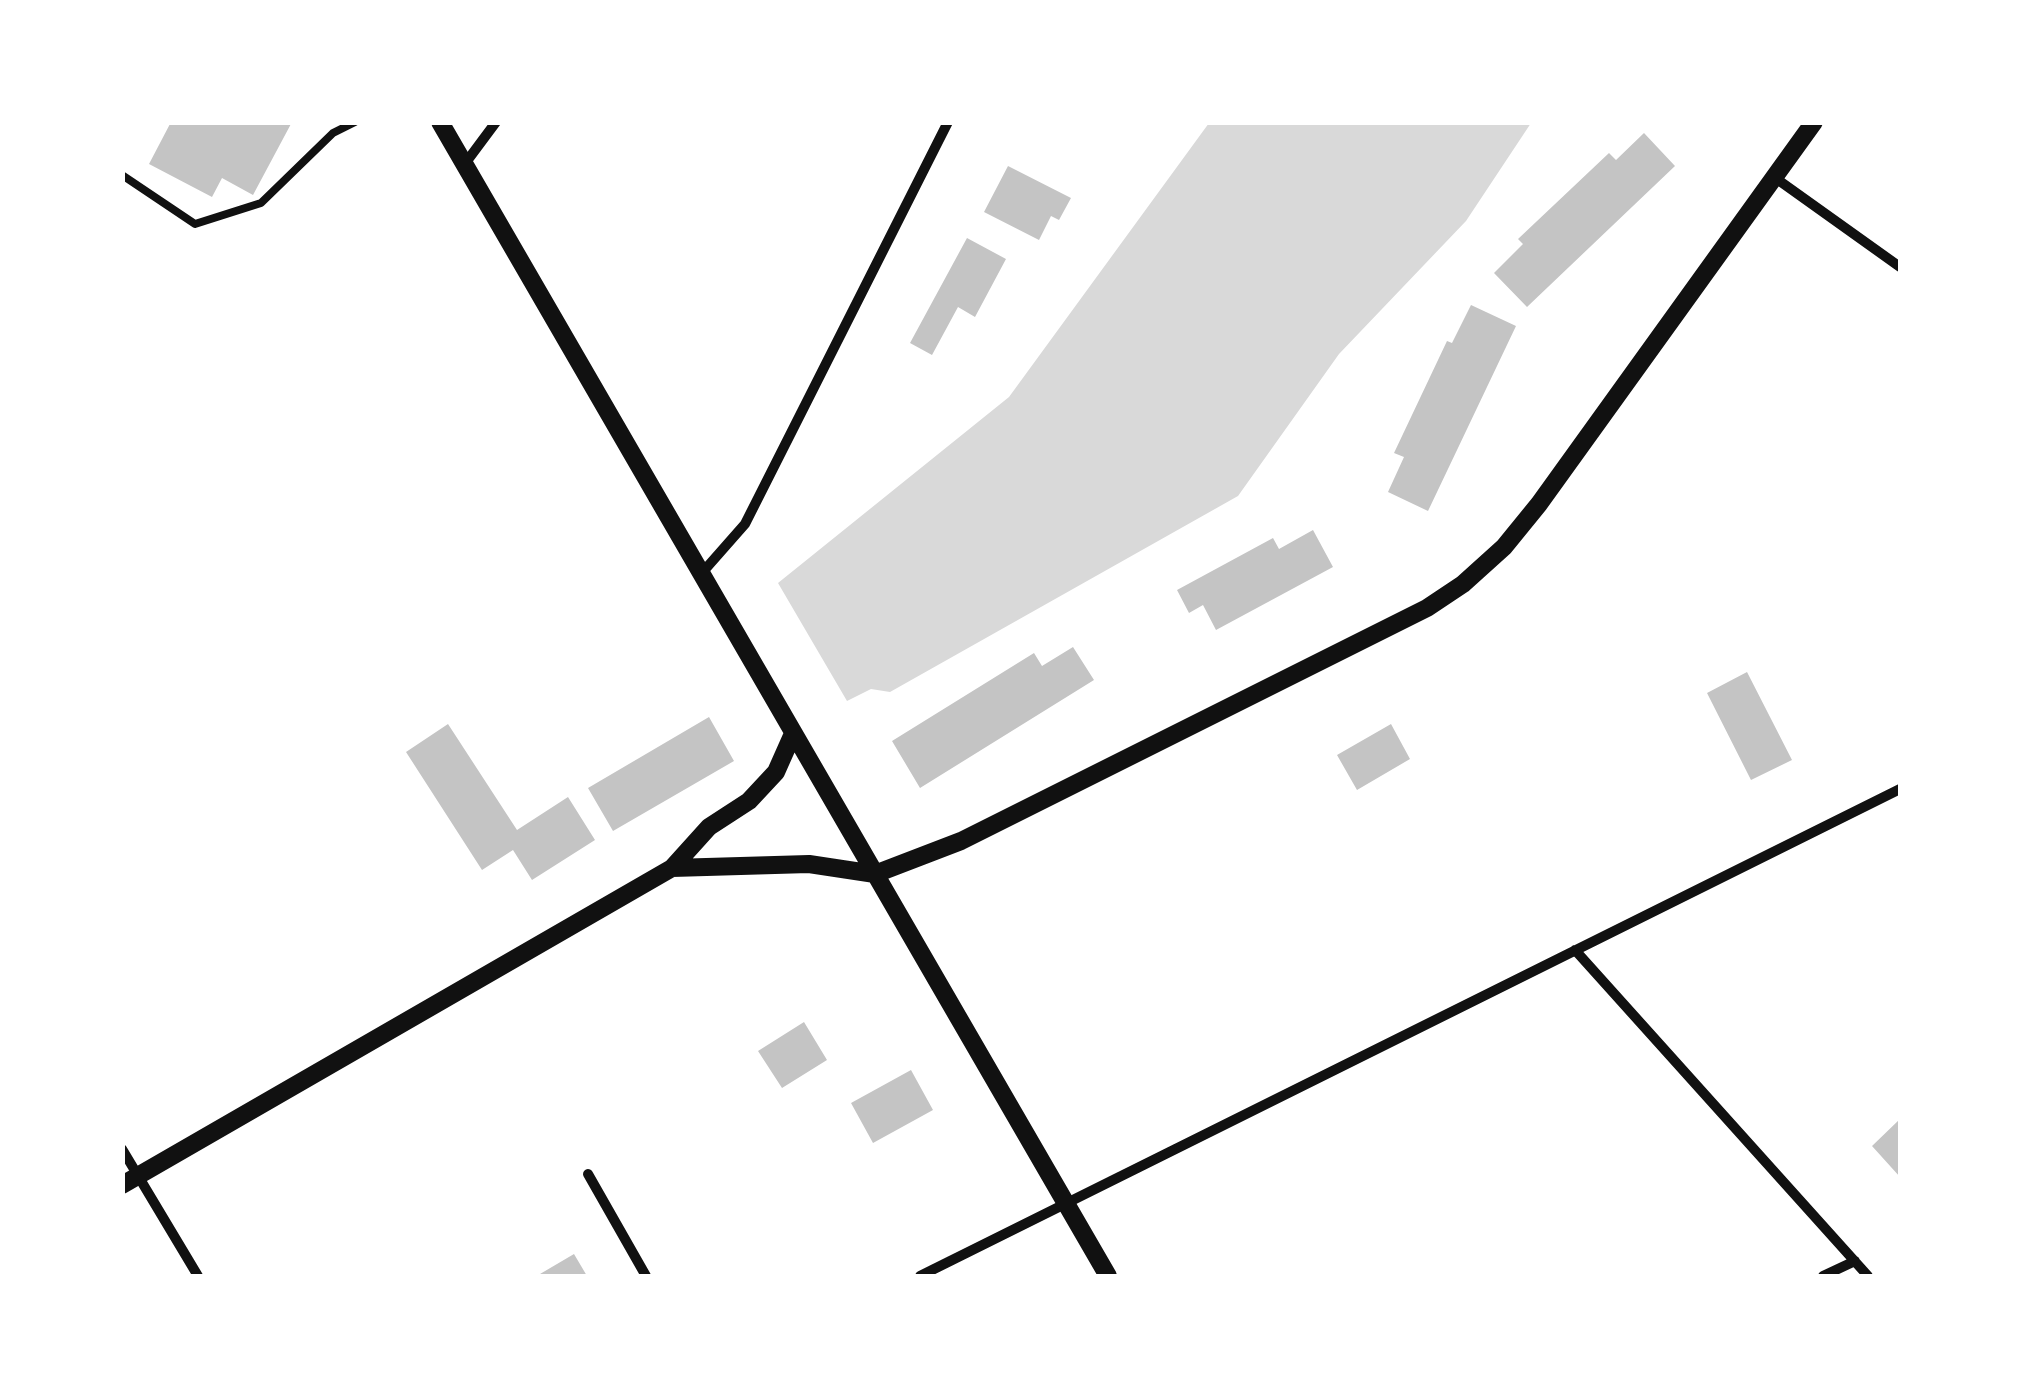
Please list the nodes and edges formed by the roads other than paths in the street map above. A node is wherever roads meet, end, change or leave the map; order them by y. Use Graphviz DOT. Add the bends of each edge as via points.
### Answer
graph roads {
  1 [pos="355,122"];
  2 [pos="440,122"];
  3 [pos="496,122"];
  4 [pos="948,122"];
  5 [pos="1814,122"];
  6 [pos="464,165"];
  7 [pos="122,175"];
  8 [pos="1774,177"];
  9 [pos="1900,267"];
  10 [pos="701,574"];
  11 [pos="792,736"];
  12 [pos="1900,789"];
  13 [pos="672,868"];
  14 [pos="875,874"];
  15 [pos="1575,950"];
  16 [pos="122,1149"];
  17 [pos="588,1174"];
  18 [pos="130,1180"];
  19 [pos="1066,1204"];
  20 [pos="1855,1261"];
  21 [pos="198,1276"];
  22 [pos="646,1276"];
  23 [pos="920,1276"];
  24 [pos="1108,1276"];
  25 [pos="1823,1276"];
  26 [pos="1868,1276"];
  1 -- 7 [label="lane" via="333,133 260,203 195,224"];
  2 -- 6 [label="street"];
  3 -- 6 [label="street"];
  4 -- 10 [label="street" via="745,524"];
  5 -- 8 [label="street"];
  6 -- 10 [label="street"];
  8 -- 9 [label="street"];
  8 -- 14 [label="street" via="1539,504 1462,584 1427,608 961,841"];
  10 -- 11 [label="street"];
  11 -- 13 [label="street" via="776,772 709,827"];
  11 -- 14 [label="street"];
  12 -- 15 [label="street"];
  13 -- 14 [label="street" via="808,864"];
  13 -- 18 [label="street"];
  14 -- 19 [label="street"];
  15 -- 19 [label="street"];
  15 -- 20 [label="street"];
  16 -- 18 [label="street"];
  17 -- 22 [label="street"];
  18 -- 21 [label="street"];
  19 -- 23 [label="street"];
  19 -- 24 [label="street"];
  20 -- 25 [label="street"];
  20 -- 26 [label="street"];
}
